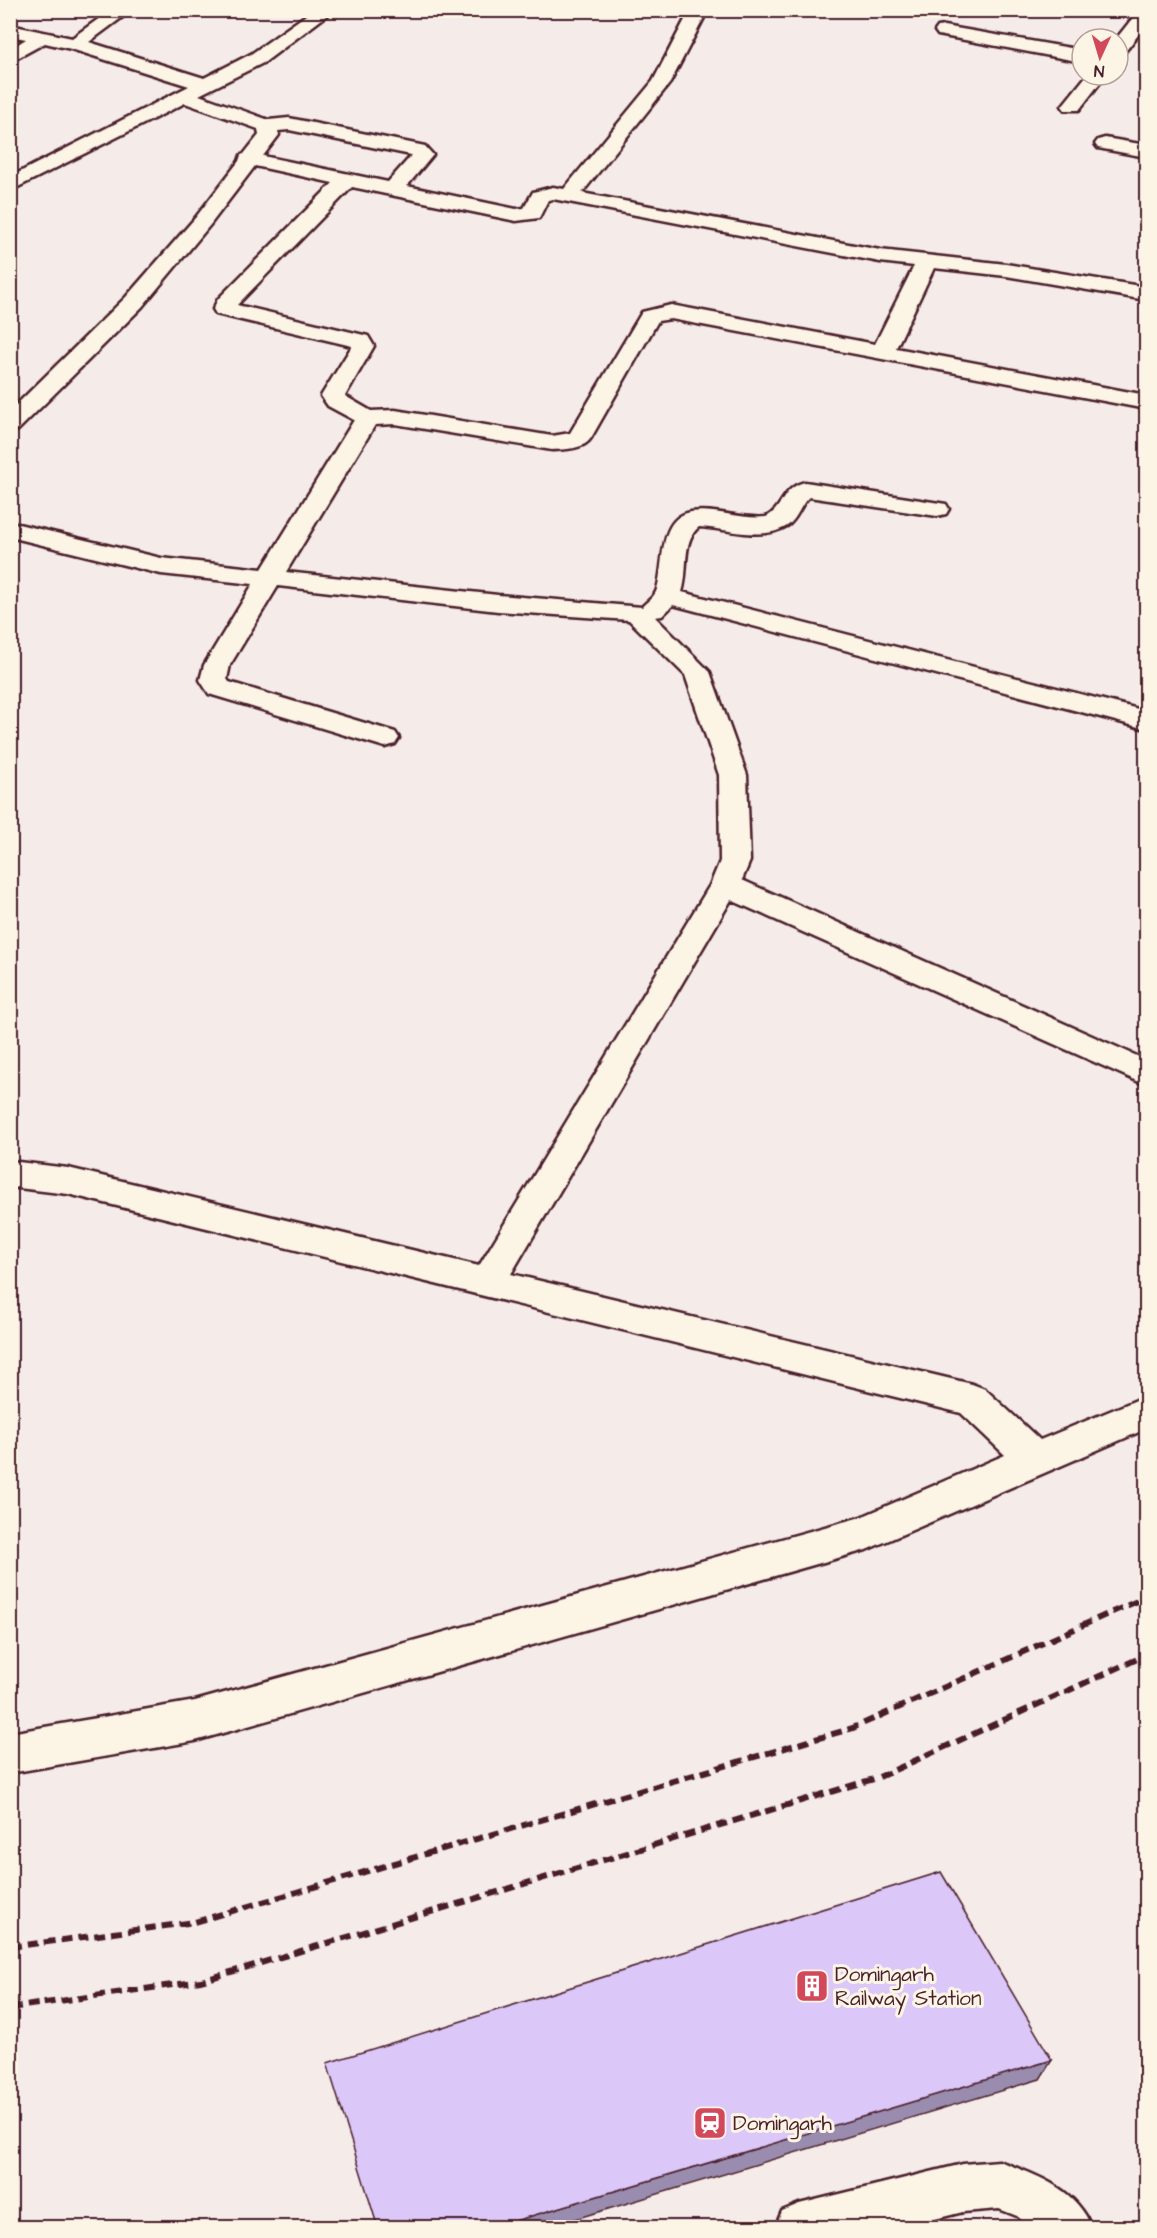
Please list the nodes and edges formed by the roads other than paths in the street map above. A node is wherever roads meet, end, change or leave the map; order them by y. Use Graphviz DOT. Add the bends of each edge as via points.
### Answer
graph roads {
  1 [pos="123,10"];
  2 [pos="325,10"];
  3 [pos="699,10"];
  4 [pos="1146,14"];
  5 [pos="10,30"];
  6 [pos="944,31"];
  7 [pos="1130,34"];
  8 [pos="42,37"];
  9 [pos="75,44"];
  10 [pos="1070,54"];
  11 [pos="10,57"];
  12 [pos="205,85"];
  13 [pos="1087,87"];
  14 [pos="183,96"];
  15 [pos="1072,106"];
  16 [pos="267,126"];
  17 [pos="1105,144"];
  18 [pos="1146,151"];
  19 [pos="248,159"];
  20 [pos="347,180"];
  21 [pos="10,185"];
  22 [pos="393,189"];
  23 [pos="568,197"];
  24 [pos="927,261"];
  25 [pos="1146,293"];
  26 [pos="883,351"];
  27 [pos="1146,402"];
  28 [pos="367,418"];
  29 [pos="10,425"];
  30 [pos="937,509"];
  31 [pos="10,529"];
  32 [pos="270,578"];
  33 [pos="668,596"];
  34 [pos="644,620"];
  35 [pos="1146,720"];
  36 [pos="385,738"];
  37 [pos="725,885"];
  38 [pos="1146,1073"];
  39 [pos="10,1174"];
  40 [pos="487,1283"];
  41 [pos="1146,1412"];
  42 [pos="1035,1460"];
  43 [pos="10,1754"];
  44 [pos="799,2228"];
  45 [pos="1068,2228"];
  1 -- 9 [label="street"];
  2 -- 12 [label="street" via="258,58"];
  3 -- 23 [label="street" via="661,83"];
  4 -- 7 [label="street"];
  5 -- 8 [label="street"];
  6 -- 10 [label="street"];
  8 -- 9 [label="street"];
  8 -- 11 [label="street"];
  9 -- 12 [label="street"];
  12 -- 14 [label="street"];
  13 -- 15 [label="street"];
  14 -- 16 [label="street"];
  14 -- 21 [label="street"];
  16 -- 19 [label="street" via="269,135"];
  16 -- 22 [label="street" via="289,124 418,150 423,155"];
  17 -- 18 [label="street"];
  19 -- 20 [label="street"];
  19 -- 29 [label="street" via="134,302"];
  20 -- 22 [label="street"];
  20 -- 28 [label="street" via="224,309 360,341 360,353 333,396"];
  22 -- 23 [label="street" via="522,216 532,214 540,196 546,193"];
  23 -- 24 [label="street" via="880,256"];
  24 -- 25 [label="street"];
  24 -- 26 [label="street"];
  26 -- 27 [label="street"];
  26 -- 28 [label="street" via="660,312 650,317 579,438 568,442 552,443 395,417"];
  28 -- 32 [label="street"];
  30 -- 33 [label="street" via="805,489 796,493 777,523 693,519 686,523 677,540"];
  31 -- 32 [label="street" via="161,566"];
  32 -- 34 [label="street" via="498,603 636,613"];
  32 -- 36 [label="street" via="217,665 213,680 219,688"];
  33 -- 34 [label="street"];
  33 -- 35 [label="street"];
  34 -- 37 [label="street" via="697,672 733,775 735,861"];
  37 -- 38 [label="street"];
  37 -- 40 [label="street"];
  39 -- 40 [label="street" via="68,1181"];
  40 -- 42 [label="street" via="972,1400"];
  41 -- 42 [label="street"];
  42 -- 43 [label="street" via="854,1537 195,1721"];
  44 -- 45 [label="street" via="963,2188 999,2185 1033,2198"];
}
